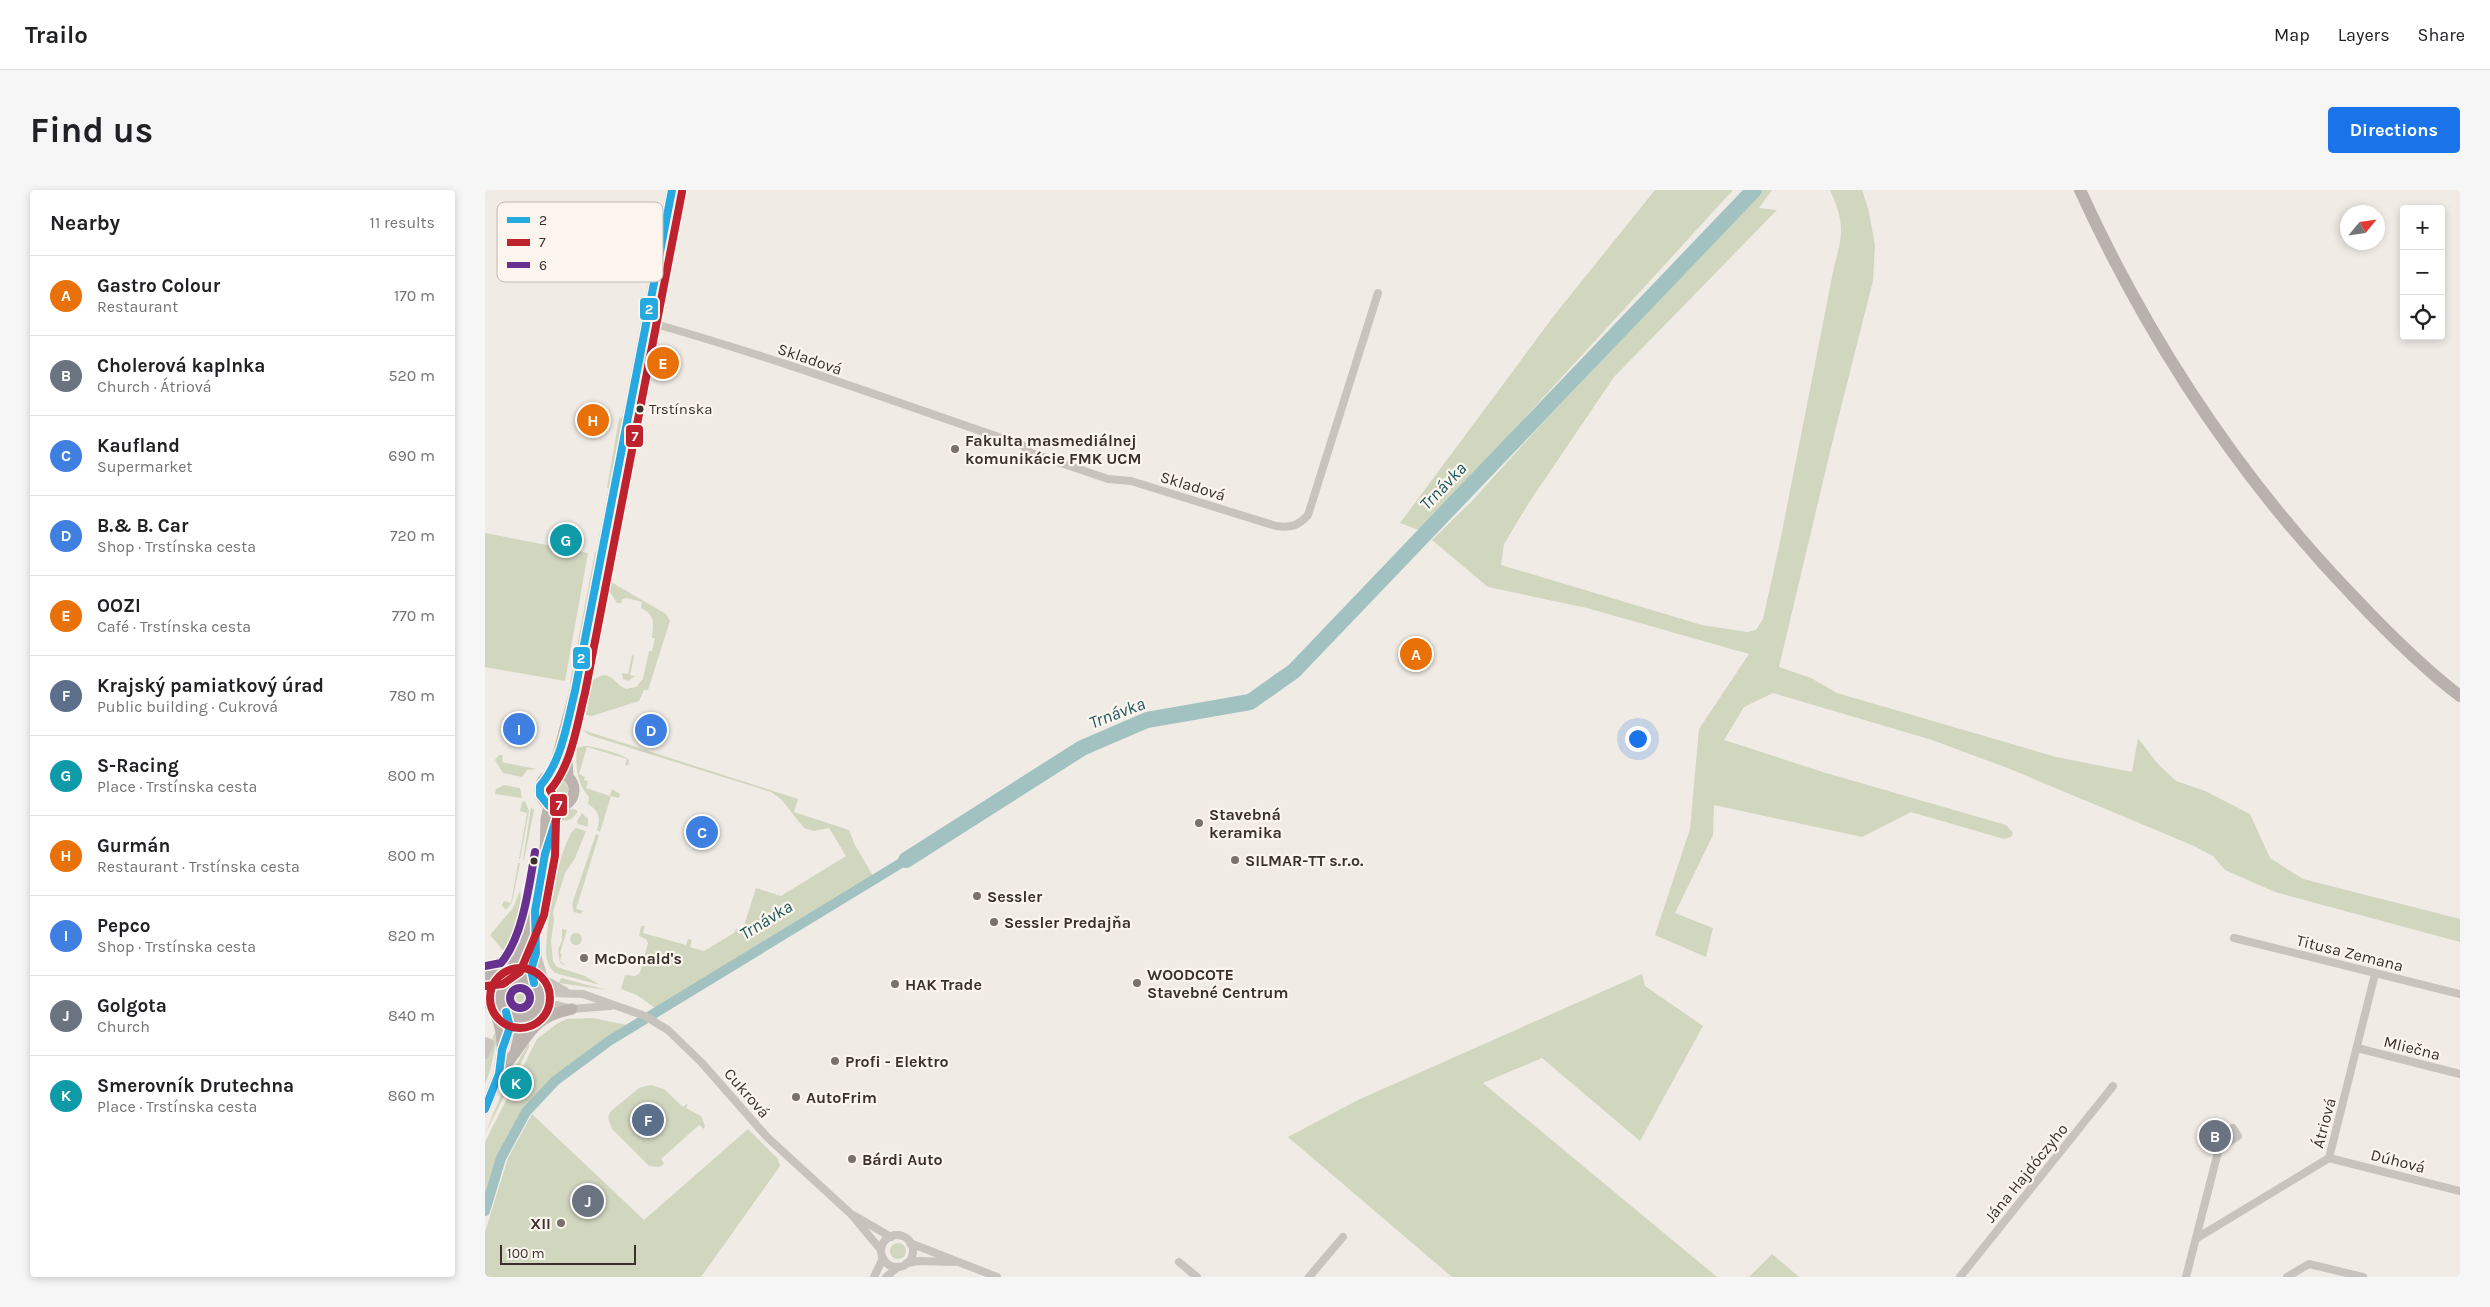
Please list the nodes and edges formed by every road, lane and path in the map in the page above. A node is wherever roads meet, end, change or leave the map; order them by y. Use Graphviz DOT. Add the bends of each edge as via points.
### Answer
graph roads {
  1 [pos="672,190"];
  2 [pos="2080,190"];
  3 [pos="663,240"];
  4 [pos="655,282"];
  5 [pos="1379,294"];
  6 [pos="648,322"];
  7 [pos="2460,696"];
  8 [pos="572,707"];
  9 [pos="550,775"];
  10 [pos="567,777"];
  11 [pos="555,806"];
  12 [pos="535,911"];
  13 [pos="2234,938"];
  14 [pos="523,944"];
  15 [pos="536,953"];
  16 [pos="2375,974"];
  17 [pos="485,976"];
  18 [pos="511,980"];
  19 [pos="485,981"];
  20 [pos="536,985"];
  21 [pos="485,991"];
  22 [pos="567,992"];
  23 [pos="2460,994"];
  24 [pos="485,999"];
  25 [pos="500,1000"];
  26 [pos="612,1006"];
  27 [pos="572,1008"];
  28 [pos="537,1010"];
  29 [pos="506,1012"];
  30 [pos="527,1017"];
  31 [pos="485,1041"];
  32 [pos="2357,1048"];
  33 [pos="502,1050"];
  34 [pos="515,1053"];
  35 [pos="485,1055"];
  36 [pos="499,1074"];
  37 [pos="2460,1074"];
  38 [pos="2113,1086"];
  39 [pos="485,1109"];
  40 [pos="2233,1128"];
  41 [pos="2329,1158"];
  42 [pos="2460,1192"];
  43 [pos="851,1214"];
  44 [pos="891,1237"];
  45 [pos="1343,1237"];
  46 [pos="2197,1238"];
  47 [pos="911,1243"];
  48 [pos="882,1254"];
  49 [pos="962,1262"];
  50 [pos="1179,1262"];
  51 [pos="907,1263"];
  52 [pos="898,1267"];
  53 [pos="873,1277"];
  54 [pos="886,1277"];
  55 [pos="997,1277"];
  56 [pos="1197,1277"];
  57 [pos="1309,1277"];
  58 [pos="1961,1277"];
  59 [pos="2186,1277"];
  60 [pos="2287,1277"];
  61 [pos="2363,1277"];
  1 -- 3 [label="main road"];
  2 -- 7 [label="main road" via="2141,311 2183,382 2251,477 2347,590 2417,660"];
  4 -- 6 [label="main road"];
  5 -- 6 [label="street, Skladová" via="1308,515 1300,524 1288,528 1131,481 1108,479 929,413"];
  6 -- 8 [label="main road"];
  8 -- 9 [label="main road"];
  8 -- 10 [label="main road"];
  9 -- 10 [label="main road" via="559,773"];
  9 -- 11 [label="main road" via="542,781 539,790 542,800"];
  10 -- 11 [label="main road" via="572,783 573,794 567,803"];
  11 -- 12 [label="main road"];
  12 -- 14 [label="main road"];
  12 -- 15 [label="main road"];
  13 -- 16 [label="street, Titusa Zemana"];
  14 -- 17 [label="main road" via="509,969 499,975"];
  14 -- 18 [label="main road" via="520,968"];
  15 -- 20 [label="main road" via="531,970"];
  15 -- 22 [label="street, Cukrová" via="544,979"];
  16 -- 23 [label="street, Titusa Zemana"];
  16 -- 32 [label="street, Átriová"];
  18 -- 19 [label="main road"];
  18 -- 20 [label="main road" via="525,978"];
  18 -- 25 [label="main road" via="501,991"];
  20 -- 22 [label="street, Cukrová" via="549,993"];
  20 -- 28 [label="main road" via="541,997"];
  21 -- 25 [label="main road"];
  22 -- 26 [label="street, Cukrová" via="583,994"];
  24 -- 33 [label="main road" via="502,1033"];
  25 -- 29 [label="main road"];
  26 -- 27 [label="street, Cukrová"];
  26 -- 43 [label="street, Cukrová" via="635,1012 662,1026 698,1058 776,1146"];
  27 -- 28 [label="street, Cukrová" via="557,1005"];
  27 -- 34 [label="main road" via="554,1013 534,1026"];
  28 -- 30 [label="main road"];
  29 -- 30 [label="main road" via="514,1017"];
  29 -- 33 [label="main road" via="510,1027"];
  30 -- 34 [label="main road" via="521,1027"];
  31 -- 35 [label="street" via="490,1043"];
  32 -- 37 [label="street, Mliečna"];
  32 -- 41 [label="street, Átriová"];
  33 -- 36 [label="main road"];
  34 -- 36 [label="main road"];
  36 -- 39 [label="main road"];
  38 -- 58 [label="street, Jána Hajdóczyho"];
  40 -- 46 [label="street" via="2238,1136 2219,1148"];
  41 -- 42 [label="street, Dúhová"];
  41 -- 46 [label="street, Átriová"];
  43 -- 44 [label="street, Cukrová"];
  43 -- 48 [label="street, Cukrová"];
  44 -- 47 [label="street" via="902,1236"];
  44 -- 48 [label="street" via="886,1240"];
  45 -- 57 [label="street"];
  46 -- 59 [label="street"];
  47 -- 49 [label="street"];
  47 -- 51 [label="street" via="913,1252"];
  48 -- 52 [label="street" via="887,1264"];
  48 -- 53 [label="street"];
  49 -- 51 [label="street"];
  49 -- 55 [label="street"];
  50 -- 56 [label="street"];
  51 -- 52 [label="street"];
  52 -- 54 [label="street"];
  60 -- 61 [label="street" via="2309,1264"];
}
